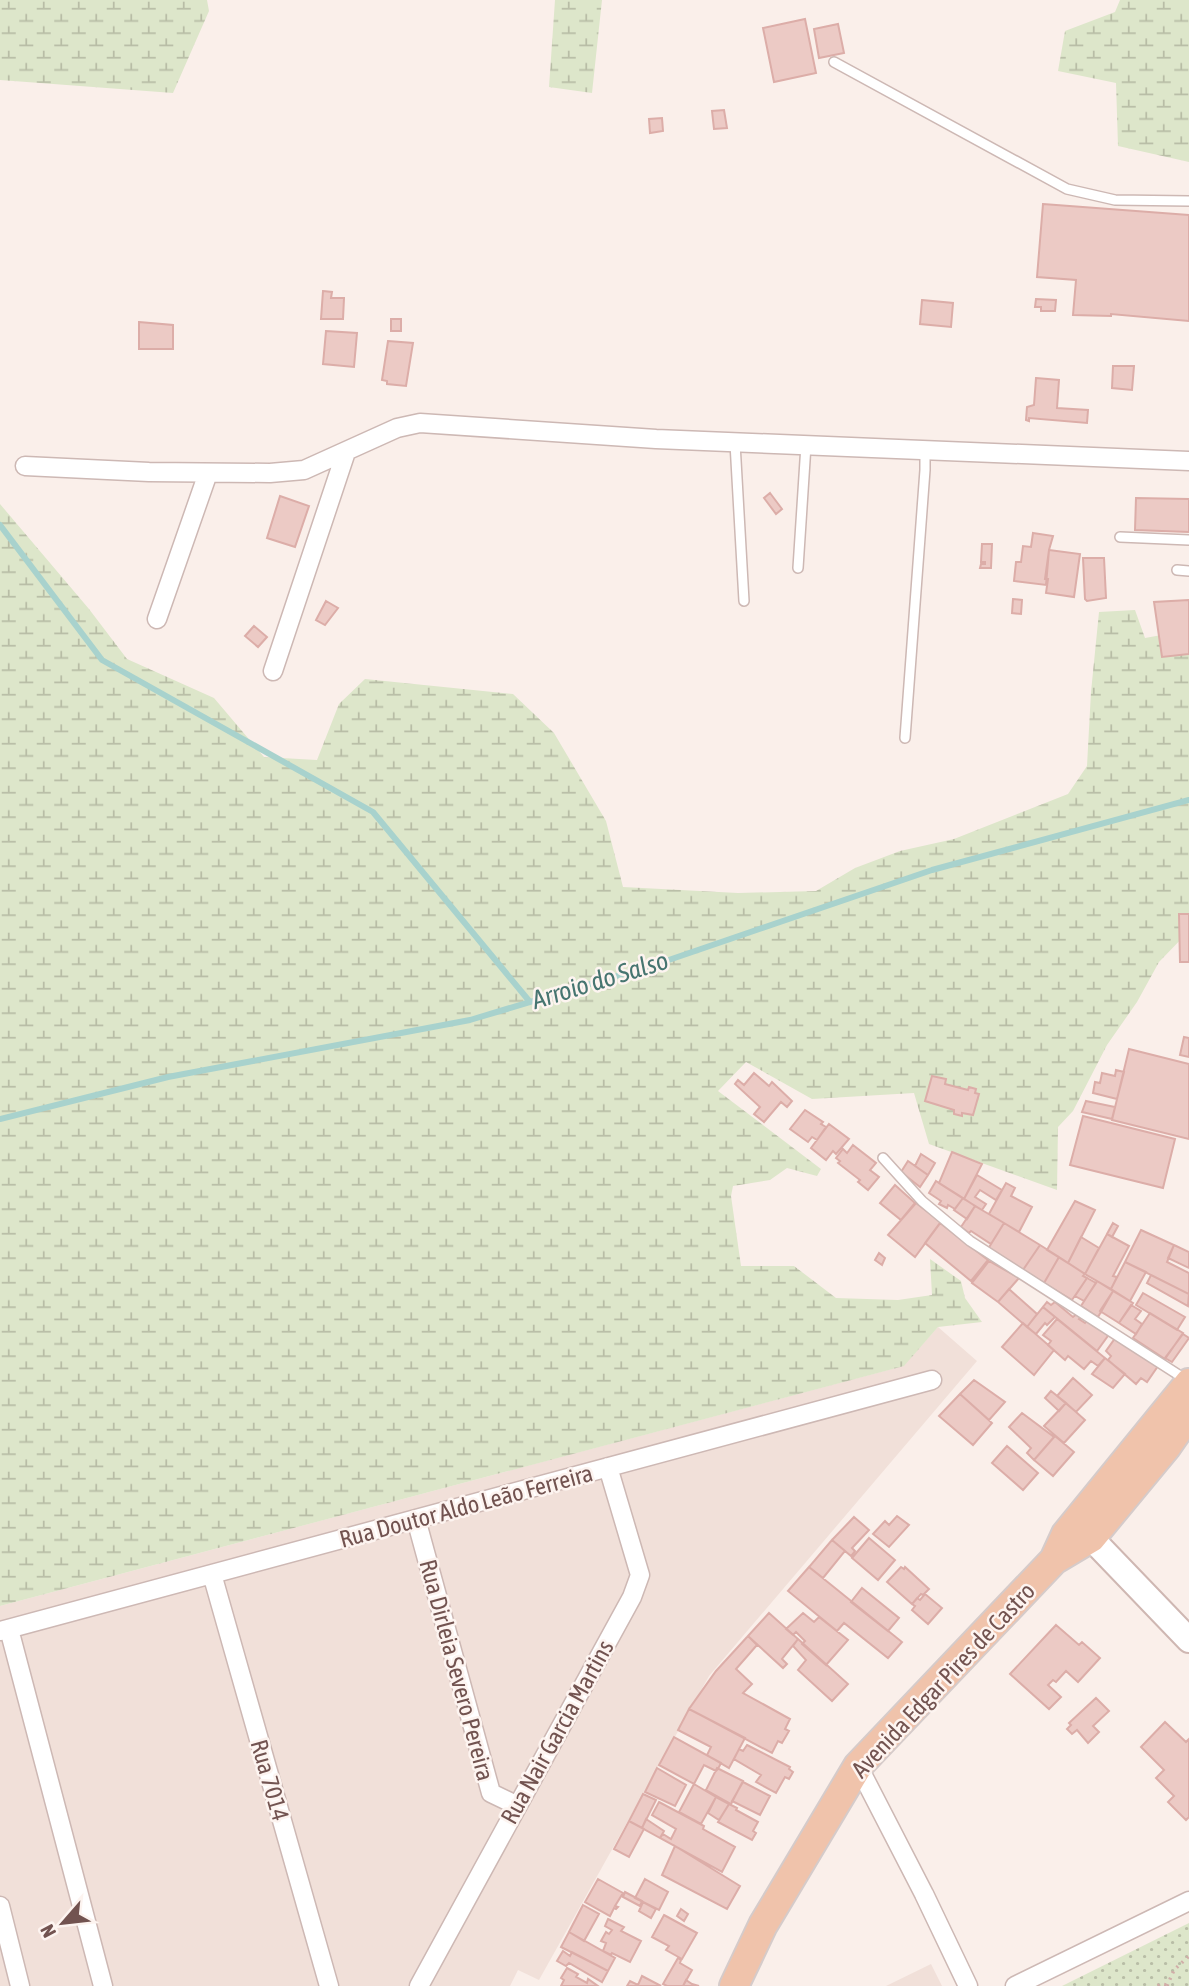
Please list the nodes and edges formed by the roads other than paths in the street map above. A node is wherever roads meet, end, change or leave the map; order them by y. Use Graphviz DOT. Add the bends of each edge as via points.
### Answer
graph roads {
  1 [pos="834,62"];
  2 [pos="1189,201"];
  3 [pos="735,443"];
  4 [pos="806,445"];
  5 [pos="925,450"];
  6 [pos="346,452"];
  7 [pos="1189,461"];
  8 [pos="26,466"];
  9 [pos="208,473"];
  10 [pos="1120,537"];
  11 [pos="1189,540"];
  12 [pos="798,568"];
  13 [pos="1177,570"];
  14 [pos="1189,571"];
  15 [pos="744,601"];
  16 [pos="157,619"];
  17 [pos="272,671"];
  18 [pos="905,738"];
  19 [pos="883,1158"];
  20 [pos="932,1380"];
  21 [pos="1189,1382"];
  22 [pos="1189,1414"];
  23 [pos="608,1467"];
  24 [pos="1096,1498"];
  25 [pos="416,1519"];
  26 [pos="1091,1538"];
  27 [pos="1054,1560"];
  28 [pos="212,1574"];
  29 [pos="5,1630"];
  30 [pos="1189,1640"];
  31 [pos="858,1766"];
  32 [pos="516,1805"];
  33 [pos="1189,1901"];
  34 [pos="0,1906"];
  35 [pos="20,1986"];
  36 [pos="103,1986"];
  37 [pos="329,1986"];
  38 [pos="419,1986"];
  39 [pos="734,1986"];
  40 [pos="968,1986"];
  41 [pos="1015,1986"];
  1 -- 2 [label="lane" via="1067,189 1115,200"];
  3 -- 4 [label="street"];
  3 -- 6 [label="street" via="420,423 397,428"];
  3 -- 15 [label="lane"];
  4 -- 5 [label="street"];
  4 -- 12 [label="lane"];
  5 -- 7 [label="street"];
  5 -- 18 [label="lane"];
  6 -- 9 [label="street" via="304,470"];
  6 -- 17 [label="street"];
  8 -- 9 [label="street"];
  9 -- 16 [label="street"];
  10 -- 11 [label="lane"];
  13 -- 14 [label="lane"];
  19 -- 21 [label="lane" via="922,1201 970,1241"];
  20 -- 23 [label="street, Rua Doutor Aldo Leão Ferreira"];
  21 -- 24 [label="main road, Avenida Edgar Pires de Castro"];
  22 -- 26 [label="main road, Avenida Edgar Pires de Castro"];
  23 -- 25 [label="street, Rua Doutor Aldo Leão Ferreira"];
  23 -- 32 [label="street, Rua Nair Garcia Martins" via="640,1574 632,1597"];
  24 -- 26 [label="street"];
  24 -- 27 [label="main road, Avenida Edgar Pires de Castro" via="1066,1534"];
  25 -- 28 [label="street, Rua Doutor Aldo Leão Ferreira"];
  25 -- 32 [label="street, Rua Dirleia Severo Pereira" via="491,1793"];
  26 -- 27 [label="main road, Avenida Edgar Pires de Castro"];
  26 -- 30 [label="street"];
  27 -- 31 [label="main road, Avenida Edgar Pires de Castro"];
  28 -- 29 [label="street, Rua Doutor Aldo Leão Ferreira"];
  28 -- 37 [label="street, Rua 7014"];
  29 -- 36 [label="street"];
  31 -- 39 [label="main road, Avenida Edgar Pires de Castro" via="762,1925"];
  31 -- 40 [label="street"];
  32 -- 38 [label="street, Rua Nair Garcia Martins"];
  33 -- 41 [label="street"];
  34 -- 35 [label="street"];
}
